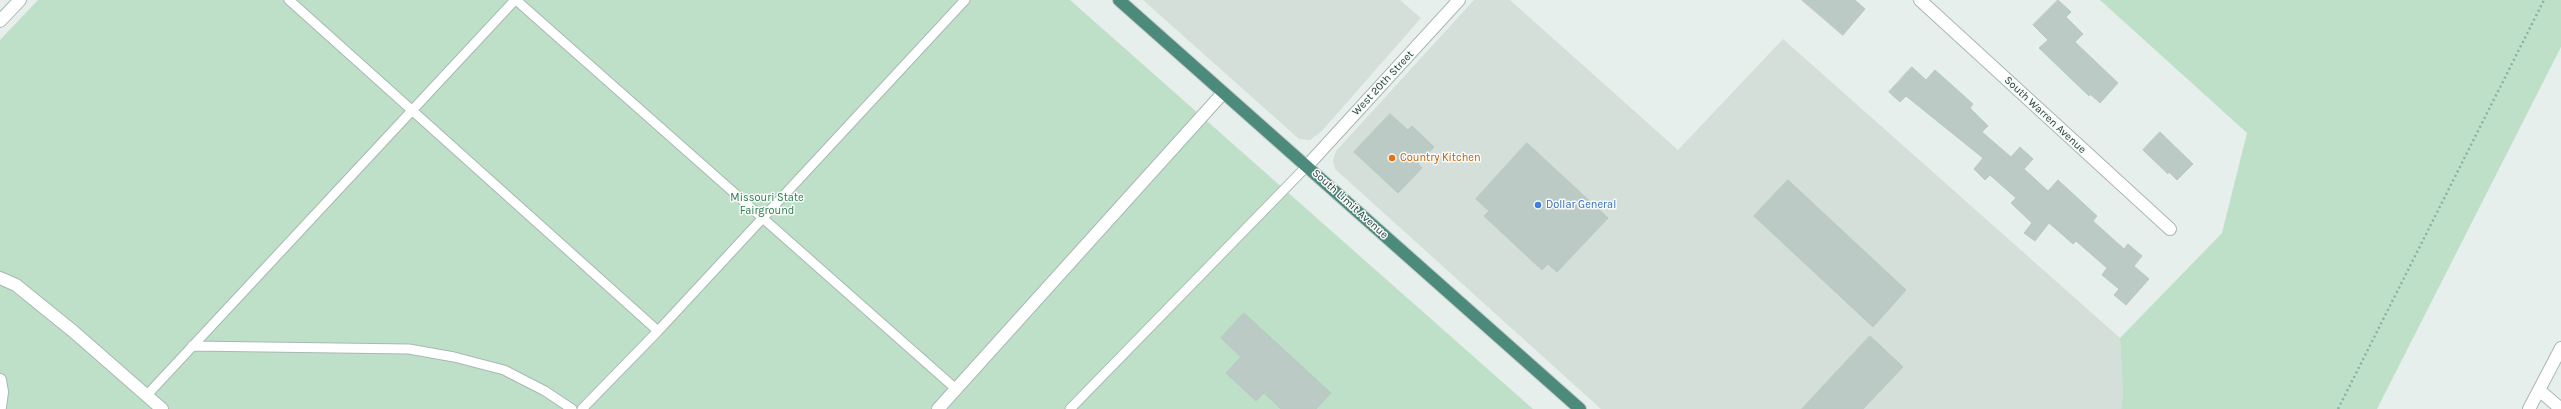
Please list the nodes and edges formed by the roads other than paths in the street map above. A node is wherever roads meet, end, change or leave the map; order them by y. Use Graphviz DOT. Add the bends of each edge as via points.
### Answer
graph roads {
  1 [pos="20,0"];
  2 [pos="289,0"];
  3 [pos="516,0"];
  4 [pos="965,0"];
  5 [pos="1119,0"];
  6 [pos="1459,0"];
  7 [pos="1920,0"];
  8 [pos="0,21"];
  9 [pos="1223,93"];
  10 [pos="411,110"];
  11 [pos="1306,166"];
  12 [pos="762,219"];
  13 [pos="2170,229"];
  14 [pos="0,278"];
  15 [pos="658,331"];
  16 [pos="192,346"];
  17 [pos="2561,348"];
  18 [pos="0,380"];
  19 [pos="956,389"];
  20 [pos="2539,390"];
  21 [pos="147,395"];
  22 [pos="0,407"];
  23 [pos="162,409"];
  24 [pos="572,409"];
  25 [pos="582,409"];
  26 [pos="938,409"];
  27 [pos="1070,409"];
  28 [pos="1580,409"];
  29 [pos="2529,409"];
  30 [pos="2561,409"];
  1 -- 8 [label="street"];
  2 -- 10 [label="lane"];
  3 -- 10 [label="lane"];
  3 -- 12 [label="lane"];
  4 -- 12 [label="lane"];
  5 -- 9 [label="highway, South Limit Avenue"];
  6 -- 11 [label="street, West 20th Street"];
  7 -- 13 [label="street, South Warren Avenue"];
  9 -- 11 [label="highway, South Limit Avenue"];
  9 -- 19 [label="street"];
  10 -- 15 [label="lane"];
  10 -- 16 [label="lane"];
  11 -- 27 [label="lane"];
  11 -- 28 [label="highway, South Limit Avenue"];
  12 -- 15 [label="lane"];
  12 -- 19 [label="lane"];
  14 -- 21 [label="street" via="16,285"];
  15 -- 25 [label="lane"];
  16 -- 21 [label="lane"];
  16 -- 24 [label="lane" via="417,350 504,370 545,391"];
  17 -- 20 [label="street"];
  18 -- 22 [label="street"];
  19 -- 26 [label="street"];
  20 -- 29 [label="street"];
  20 -- 30 [label="street"];
  21 -- 23 [label="street"];
}
